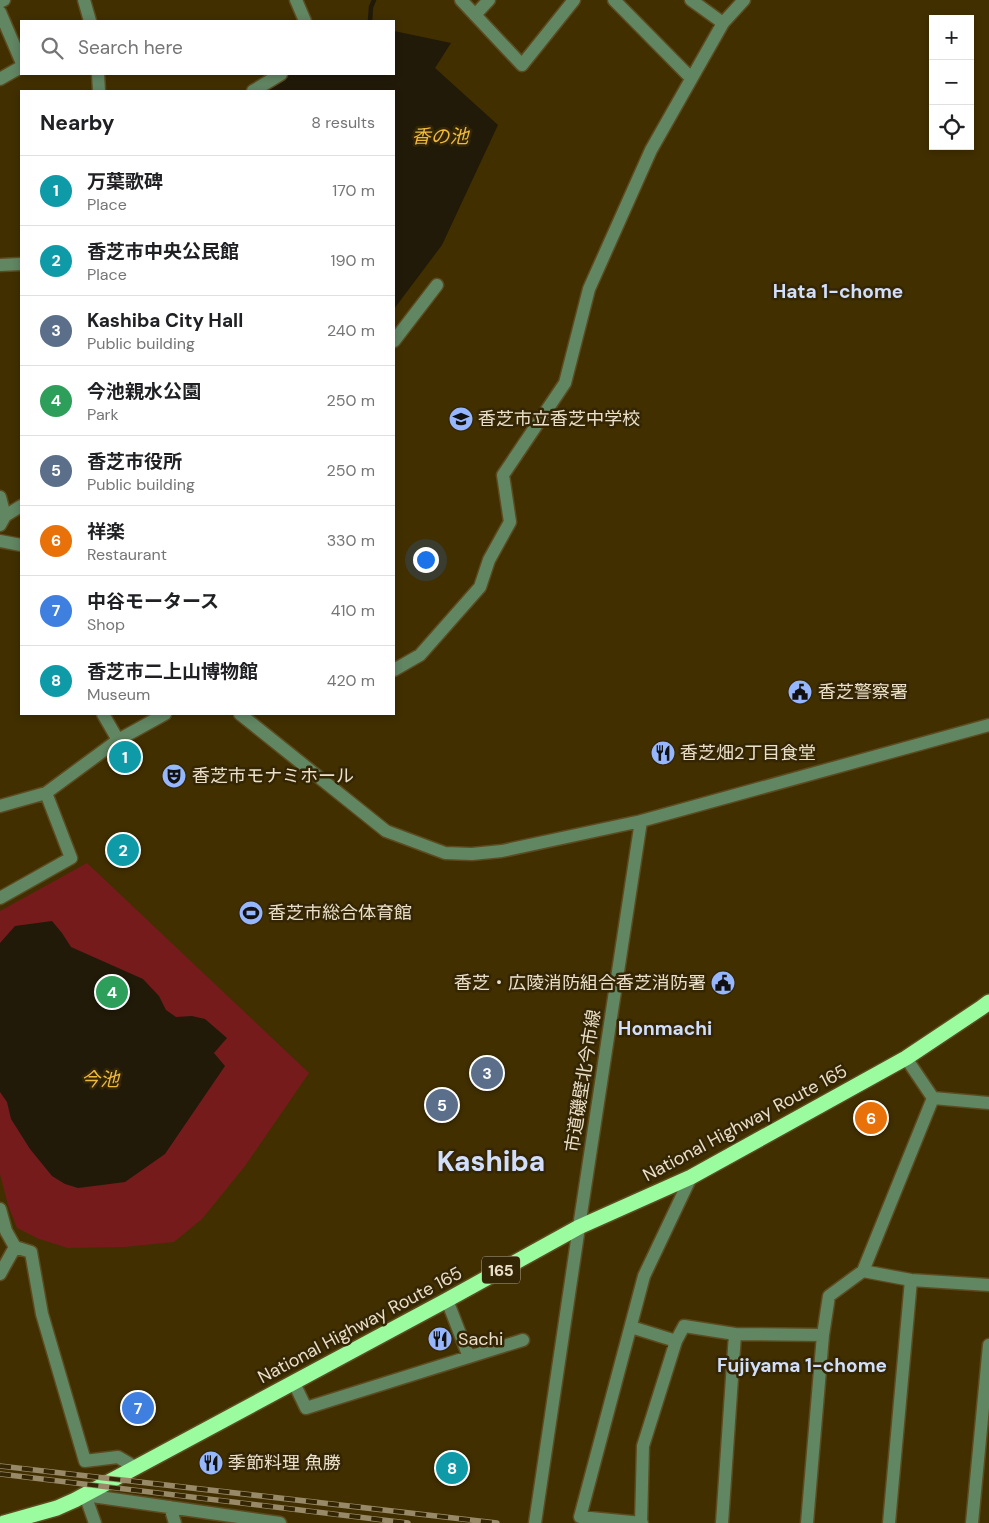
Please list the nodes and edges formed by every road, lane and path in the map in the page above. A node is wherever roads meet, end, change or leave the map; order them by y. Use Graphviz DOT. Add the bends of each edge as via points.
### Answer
graph roads {
  1 [pos="84,0"];
  2 [pos="296,0"];
  3 [pos="461,0"];
  4 [pos="489,0"];
  5 [pos="574,0"];
  6 [pos="614,0"];
  7 [pos="691,0"];
  8 [pos="744,0"];
  9 [pos="1,3"];
  10 [pos="475,15"];
  11 [pos="90,20"];
  12 [pos="305,20"];
  13 [pos="723,23"];
  14 [pos="20,59"];
  15 [pos="20,68"];
  16 [pos="98,75"];
  17 [pos="279,75"];
  18 [pos="691,78"];
  19 [pos="0,79"];
  20 [pos="99,90"];
  21 [pos="255,90"];
  22 [pos="20,264"];
  23 [pos="0,265"];
  24 [pos="437,285"];
  25 [pos="395,340"];
  26 [pos="0,497"];
  27 [pos="20,507"];
  28 [pos="3,520"];
  29 [pos="0,541"];
  30 [pos="20,546"];
  31 [pos="395,669"];
  32 [pos="104,715"];
  33 [pos="163,715"];
  34 [pos="241,715"];
  35 [pos="989,725"];
  36 [pos="118,740"];
  37 [pos="46,793"];
  38 [pos="0,806"];
  39 [pos="641,821"];
  40 [pos="0,898"];
  41 [pos="989,1002"];
  42 [pos="906,1058"];
  43 [pos="933,1098"];
  44 [pos="989,1103"];
  45 [pos="691,1177"];
  46 [pos="0,1209"];
  47 [pos="579,1227"];
  48 [pos="15,1248"];
  49 [pos="863,1271"];
  50 [pos="0,1274"];
  51 [pos="911,1280"];
  52 [pos="989,1285"];
  53 [pos="447,1300"];
  54 [pos="631,1327"];
  55 [pos="735,1334"];
  56 [pos="823,1335"];
  57 [pos="523,1340"];
  58 [pos="676,1341"];
  59 [pos="989,1345"];
  60 [pos="469,1357"];
  61 [pos="294,1382"];
  62 [pos="136,1467"];
  63 [pos="85,1495"];
  64 [pos="170,1507"];
  65 [pos="580,1520"];
  66 [pos="251,1521"];
  67 [pos="4,1523"];
  68 [pos="95,1523"];
  69 [pos="175,1523"];
  70 [pos="280,1523"];
  71 [pos="536,1523"];
  72 [pos="641,1523"];
  73 [pos="722,1523"];
  74 [pos="807,1523"];
  75 [pos="888,1523"];
  76 [pos="972,1523"];
  1 -- 11 [label="street"];
  2 -- 12 [label="street"];
  3 -- 10 [label="street"];
  4 -- 10 [label="street"];
  5 -- 10 [label="street" via="522,65"];
  6 -- 18 [label="street"];
  7 -- 13 [label="street"];
  8 -- 13 [label="street"];
  9 -- 14 [label="street"];
  13 -- 18 [label="street"];
  15 -- 19 [label="street"];
  16 -- 20 [label="street"];
  17 -- 21 [label="street"];
  18 -- 31 [label="street" via="651,150 590,289 565,384 503,475 510,522 480,587 420,655"];
  22 -- 23 [label="street"];
  24 -- 25 [label="street"];
  26 -- 28 [label="street"];
  27 -- 28 [label="street"];
  29 -- 30 [label="street"];
  32 -- 36 [label="street"];
  33 -- 36 [label="street"];
  34 -- 39 [label="street" via="386,831 445,853 502,851"];
  35 -- 39 [label="street"];
  36 -- 37 [label="street"];
  37 -- 38 [label="street"];
  37 -- 40 [label="street" via="72,858"];
  39 -- 47 [label="street, 市道磯壁北今市線"];
  41 -- 42 [label="highway, National Highway Route 165 / 165"];
  42 -- 43 [label="street"];
  42 -- 45 [label="highway, National Highway Route 165 / 165"];
  43 -- 44 [label="street"];
  43 -- 49 [label="street"];
  45 -- 47 [label="highway, National Highway Route 165 / 165"];
  45 -- 54 [label="street" via="644,1276"];
  46 -- 48 [label="street"];
  47 -- 53 [label="highway, National Highway Route 165 / 165"];
  47 -- 71 [label="street, 市道磯壁北今市線"];
  48 -- 50 [label="street"];
  48 -- 62 [label="street" via="31,1252 42,1314 85,1461 118,1456"];
  49 -- 51 [label="street"];
  49 -- 56 [label="street" via="829,1296"];
  51 -- 52 [label="street"];
  51 -- 75 [label="street"];
  53 -- 60 [label="street"];
  53 -- 61 [label="highway, National Highway Route 165 / 165"];
  54 -- 58 [label="street"];
  54 -- 65 [label="street"];
  55 -- 56 [label="street"];
  55 -- 58 [label="street" via="684,1326"];
  55 -- 73 [label="street"];
  56 -- 74 [label="street"];
  57 -- 60 [label="street"];
  58 -- 72 [label="street" via="643,1446"];
  59 -- 76 [label="street"];
  60 -- 61 [label="street" via="306,1408"];
  61 -- 62 [label="highway, National Highway Route 165 / 165"];
  62 -- 63 [label="highway, National Highway Route 165 / 165"];
  63 -- 64 [label="street"];
  63 -- 67 [label="highway, National Highway Route 165 / 165" via="57,1508"];
  63 -- 68 [label="street"];
  64 -- 66 [label="street"];
  64 -- 69 [label="street"];
  65 -- 72 [label="street"];
  66 -- 70 [label="street"];
}
